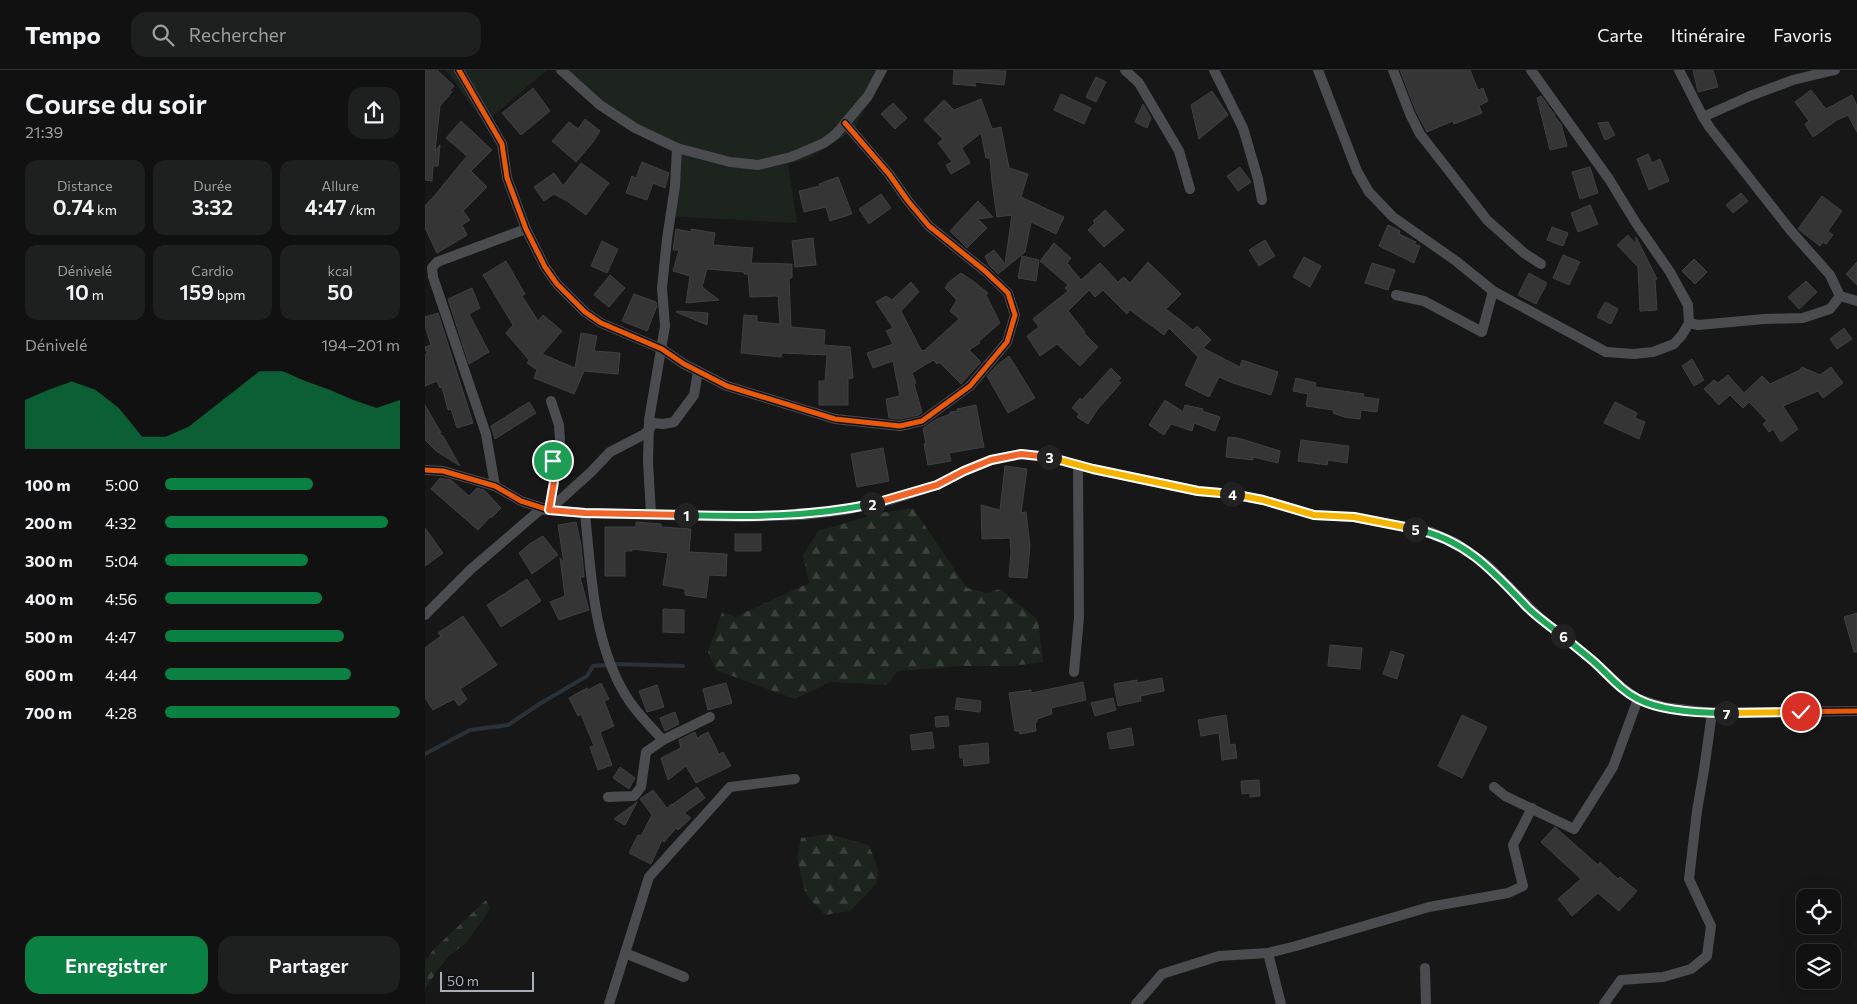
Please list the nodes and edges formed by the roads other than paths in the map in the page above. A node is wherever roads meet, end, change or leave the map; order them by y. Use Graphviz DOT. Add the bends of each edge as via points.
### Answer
graph roads {
  1 [pos="459,70"];
  2 [pos="561,70"];
  3 [pos="882,70"];
  4 [pos="1125,70"];
  5 [pos="1214,70"];
  6 [pos="1318,70"];
  7 [pos="1393,70"];
  8 [pos="1531,70"];
  9 [pos="1679,70"];
  10 [pos="1835,70"];
  11 [pos="1703,117"];
  12 [pos="845,123"];
  13 [pos="677,148"];
  14 [pos="1190,189"];
  15 [pos="1262,200"];
  16 [pos="526,228"];
  17 [pos="1541,264"];
  18 [pos="1493,291"];
  19 [pos="1396,294"];
  20 [pos="1840,296"];
  21 [pos="1857,301"];
  22 [pos="1689,323"];
  23 [pos="662,349"];
  24 [pos="698,372"];
  25 [pos="551,401"];
  26 [pos="649,430"];
  27 [pos="1078,465"];
  28 [pos="425,470"];
  29 [pos="495,486"];
  30 [pos="549,510"];
  31 [pos="585,513"];
  32 [pos="651,514"];
  33 [pos="425,614"];
  34 [pos="1075,672"];
  35 [pos="1638,699"];
  36 [pos="1857,711"];
  37 [pos="1711,713"];
  38 [pos="710,717"];
  39 [pos="663,740"];
  40 [pos="795,779"];
  41 [pos="1495,787"];
  42 [pos="608,797"];
  43 [pos="1532,808"];
  44 [pos="625,953"];
  45 [pos="1268,953"];
  46 [pos="1425,968"];
  47 [pos="684,977"];
  48 [pos="609,1004"];
  49 [pos="1136,1004"];
  50 [pos="1281,1004"];
  51 [pos="1425,1004"];
  52 [pos="1604,1004"];
  1 -- 16 [label="street" via="502,144 507,178"];
  2 -- 13 [label="street" via="600,105 635,128"];
  3 -- 12 [label="street" via="868,96"];
  4 -- 14 [label="street" via="1139,83 1179,151"];
  5 -- 15 [label="street" via="1243,128"];
  6 -- 18 [label="street" via="1357,171 1369,192 1393,217"];
  7 -- 17 [label="street" via="1420,134 1487,220"];
  8 -- 22 [label="street" via="1670,272 1688,305"];
  9 -- 11 [label="street"];
  10 -- 11 [label="street" via="1793,80"];
  11 -- 20 [label="street" via="1791,231 1830,275"];
  12 -- 13 [label="street" via="824,143 791,157 758,165 730,162"];
  12 -- 24 [label="street" via="929,226 1008,292 1015,315 1007,342 970,386 921,421 900,426 835,419 727,386"];
  13 -- 23 [label="street" via="662,288 665,326"];
  16 -- 23 [label="street" via="545,268 585,312 601,323"];
  16 -- 29 [label="street" via="437,262 432,268 486,434"];
  18 -- 19 [label="street" via="1482,332 1424,301"];
  18 -- 22 [label="street" via="1606,352 1653,352 1674,344"];
  20 -- 21 [label="street"];
  20 -- 22 [label="street" via="1830,309 1803,318"];
  23 -- 24 [label="street"];
  23 -- 26 [label="street"];
  24 -- 26 [label="street" via="694,395 674,422 653,423"];
  25 -- 30 [label="street" via="560,440 553,461 555,476"];
  26 -- 30 [label="street" via="610,452"];
  26 -- 32 [label="street"];
  27 -- 32 [label="street" via="1021,454 991,460 937,485 891,500 803,515"];
  27 -- 34 [label="street" via="1079,618"];
  27 -- 35 [label="street" via="1198,491 1263,500 1314,515 1354,517 1404,526 1448,539 1487,565 1538,616"];
  28 -- 29 [label="street" via="443,471"];
  29 -- 30 [label="street" via="521,501"];
  30 -- 31 [label="street"];
  30 -- 33 [label="street" via="541,509 469,570"];
  31 -- 32 [label="street"];
  31 -- 39 [label="street" via="604,649 622,690"];
  35 -- 37 [label="street" via="1664,707"];
  35 -- 43 [label="street" via="1613,767 1573,828"];
  36 -- 37 [label="street"];
  37 -- 52 [label="street" via="1689,879 1711,926 1707,956 1691,969 1663,977 1621,980"];
  38 -- 39 [label="street"];
  39 -- 42 [label="street" via="646,752 641,787 634,796"];
  40 -- 44 [label="street" via="730,788 649,877"];
  41 -- 43 [label="street" via="1505,796"];
  43 -- 45 [label="street" via="1513,844 1523,886 1508,893 1429,907"];
  44 -- 47 [label="street"];
  44 -- 48 [label="street"];
  45 -- 49 [label="street" via="1219,956 1162,974"];
  45 -- 50 [label="street"];
  46 -- 51 [label="street"];
}
